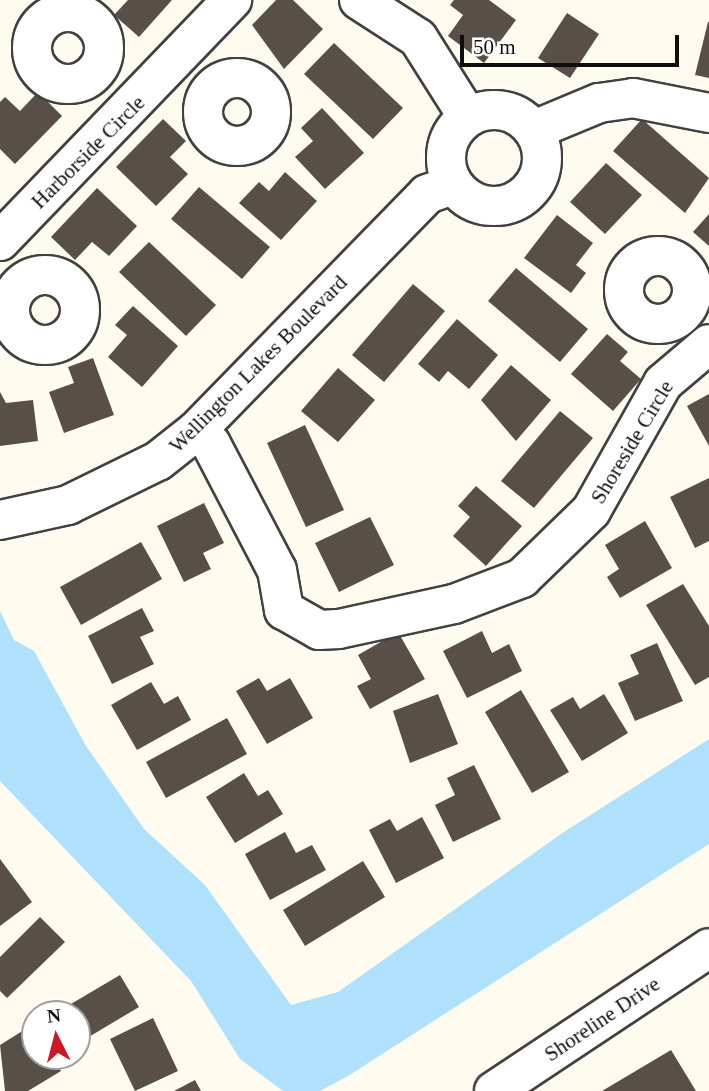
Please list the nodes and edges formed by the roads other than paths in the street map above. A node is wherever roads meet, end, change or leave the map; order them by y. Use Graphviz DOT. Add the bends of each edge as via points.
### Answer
graph roads {
  1 [pos="232,0"];
  2 [pos="374,4"];
  3 [pos="176,64"];
  4 [pos="97,72"];
  5 [pos="211,90"];
  6 [pos="135,105"];
  7 [pos="709,113"];
  8 [pos="468,117"];
  9 [pos="534,130"];
  10 [pos="453,185"];
  11 [pos="0,241"];
  12 [pos="709,344"];
  13 [pos="196,431"];
  14 [pos="0,520"];
  15 [pos="709,948"];
  16 [pos="494,1091"];
  1 -- 3 [label="street, Harborside Circle"];
  2 -- 8 [label="street" via="418,38"];
  3 -- 5 [label="street"];
  3 -- 6 [label="street, Harborside Circle"];
  4 -- 6 [label="street"];
  6 -- 11 [label="street, Harborside Circle"];
  7 -- 9 [label="street" via="633,98 599,103"];
  8 -- 9 [label="street" via="503,112"];
  8 -- 10 [label="street" via="449,141"];
  9 -- 10 [label="street" via="543,159 522,198 492,207 464,196"];
  10 -- 13 [label="street, Wellington Lakes Boulevard" via="427,194"];
  12 -- 13 [label="street, Shoreside Circle" via="663,383 592,511 523,578 454,604 339,629 310,626 284,610 277,570 211,444"];
  13 -- 14 [label="street, Wellington Lakes Boulevard" via="114,486 68,505"];
  15 -- 16 [label="street, Shoreline Drive"];
}
